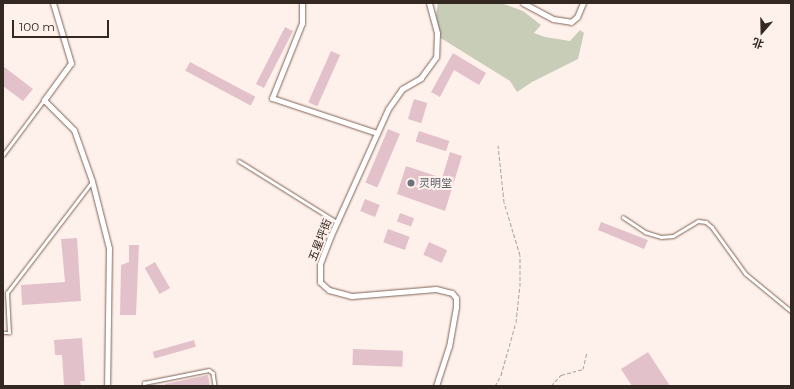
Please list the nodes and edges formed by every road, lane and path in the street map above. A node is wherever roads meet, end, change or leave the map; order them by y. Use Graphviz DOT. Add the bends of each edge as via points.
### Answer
graph roads {
  1 [pos="53,3"];
  2 [pos="302,3"];
  3 [pos="429,3"];
  4 [pos="523,3"];
  5 [pos="583,3"];
  6 [pos="44,100"];
  7 [pos="377,133"];
  8 [pos="498,145"];
  9 [pos="3,155"];
  10 [pos="239,161"];
  11 [pos="92,181"];
  12 [pos="623,217"];
  13 [pos="337,222"];
  14 [pos="791,311"];
  15 [pos="3,333"];
  16 [pos="587,352"];
  17 [pos="107,386"];
  18 [pos="144,386"];
  19 [pos="215,386"];
  20 [pos="436,386"];
  21 [pos="495,386"];
  22 [pos="551,386"];
  1 -- 6 [label="street" via="71,63"];
  2 -- 7 [label="street" via="302,23 272,98"];
  3 -- 7 [label="street, 五星坪街" via="437,33 436,57 421,78 402,89 388,109"];
  4 -- 5 [label="street" via="553,19 571,22 577,17"];
  6 -- 9 [label="lane"];
  6 -- 11 [label="street" via="74,130"];
  7 -- 13 [label="street, 五星坪街"];
  8 -- 21 [label="path" via="504,202 520,255 520,286 516,322 501,375"];
  10 -- 13 [label="lane"];
  11 -- 15 [label="lane" via="7,292 9,333"];
  11 -- 17 [label="street" via="109,248"];
  12 -- 14 [label="lane" via="645,232 661,237 673,236 698,221 706,222 746,274"];
  13 -- 20 [label="street, 五星坪街" via="320,264 320,282 329,290 352,296 436,289 447,290 456,298 449,346"];
  16 -- 22 [label="path" via="583,369 561,376"];
  18 -- 19 [label="lane" via="144,383 209,370 213,373"];
}
